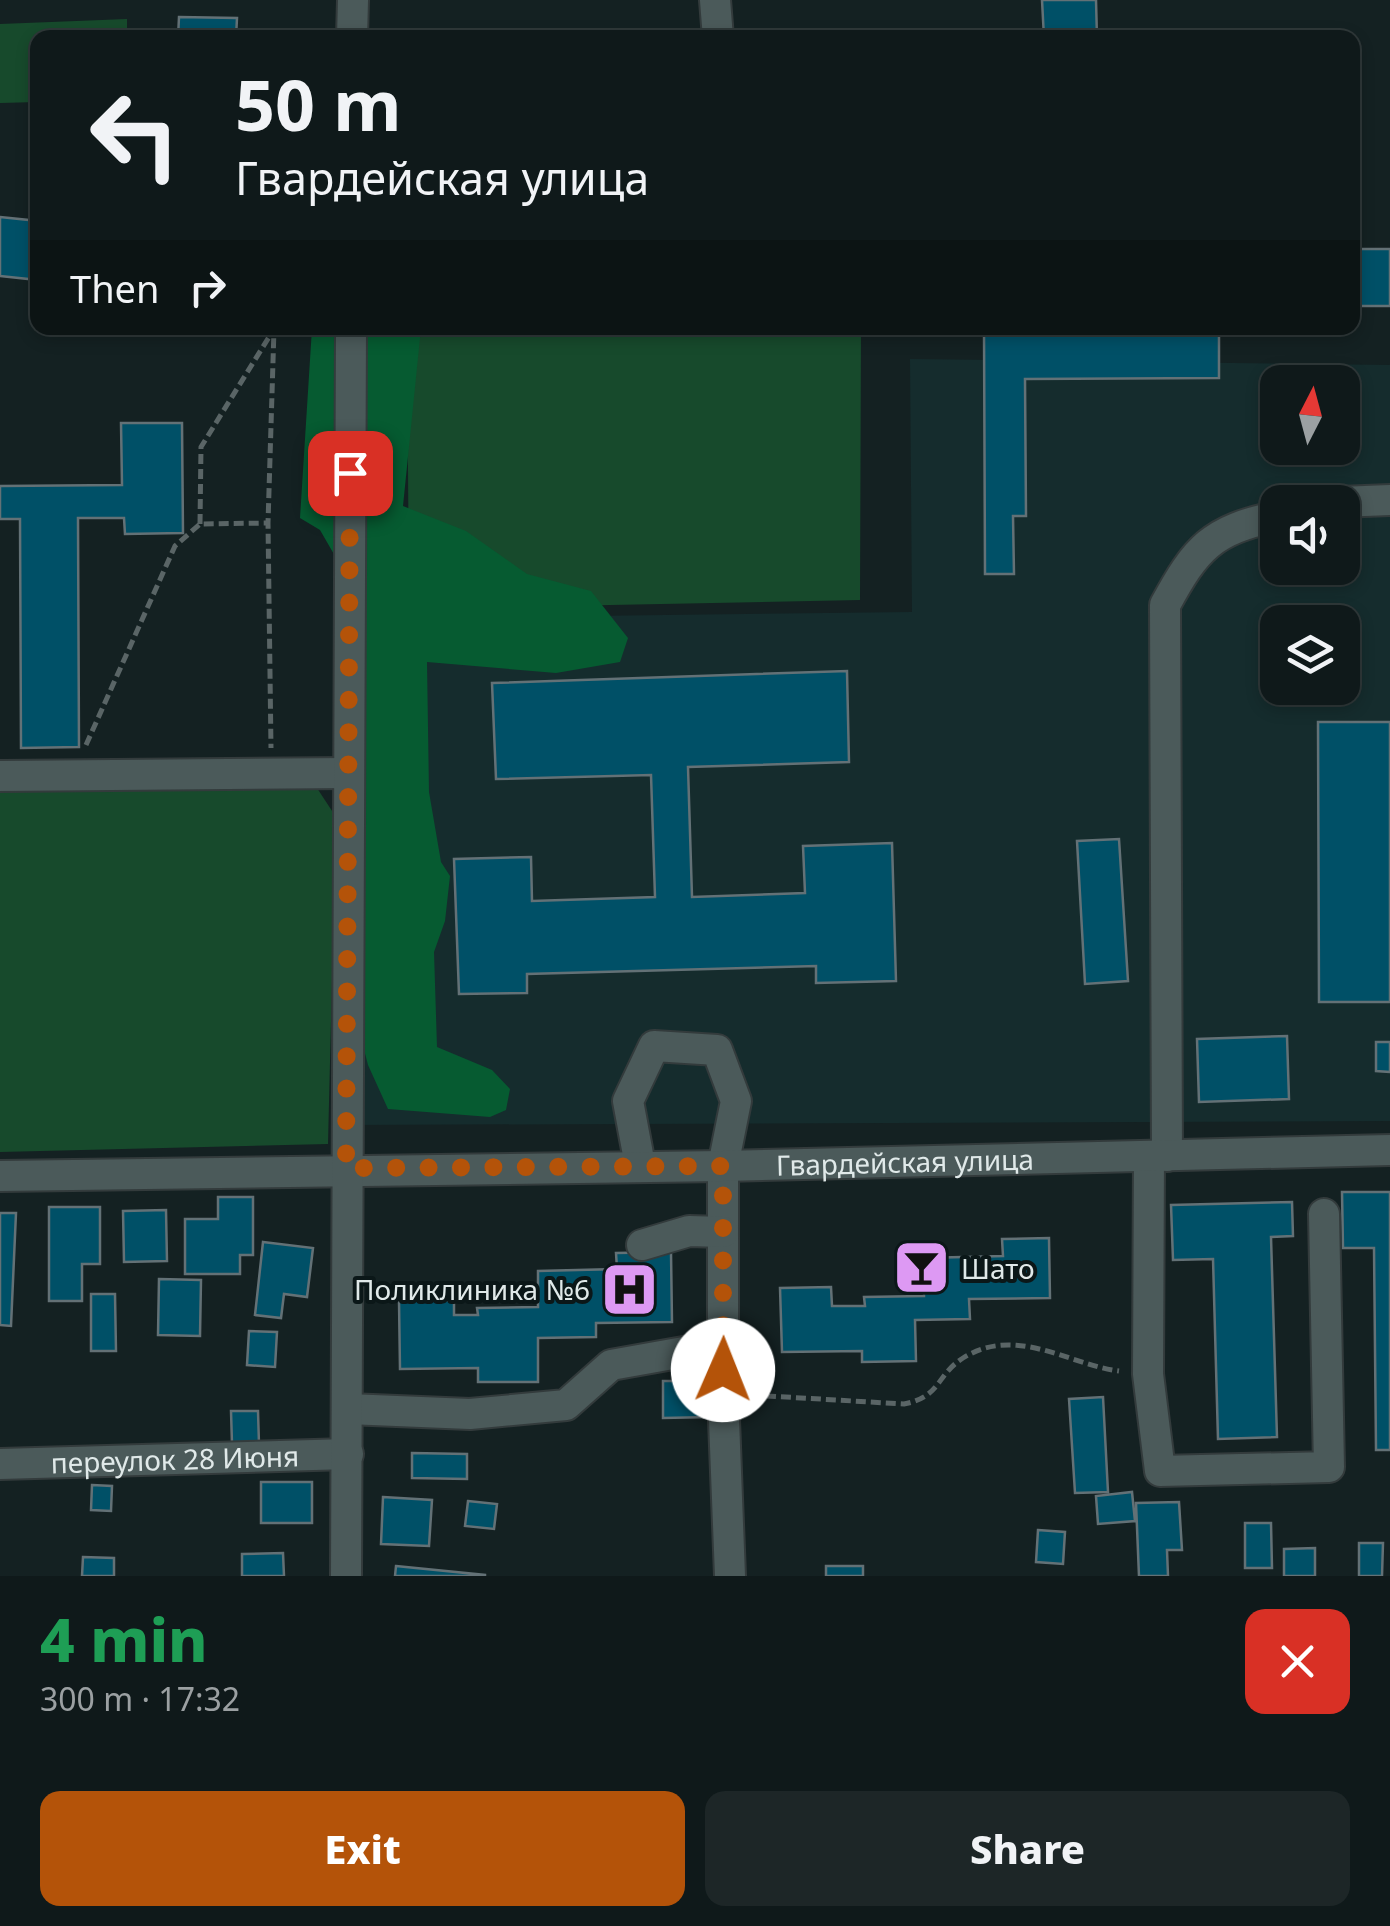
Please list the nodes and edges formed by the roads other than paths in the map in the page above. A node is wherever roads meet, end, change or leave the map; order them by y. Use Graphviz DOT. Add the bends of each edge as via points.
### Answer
graph roads {
  1 [pos="353,0"];
  2 [pos="715,0"];
  3 [pos="352,30"];
  4 [pos="717,30"];
  5 [pos="350,335"];
  6 [pos="1390,500"];
  7 [pos="1360,501"];
  8 [pos="1260,519"];
  9 [pos="348,773"];
  10 [pos="0,776"];
  11 [pos="1390,1150"];
  12 [pos="1158,1156"];
  13 [pos="640,1165"];
  14 [pos="723,1166"];
  15 [pos="346,1168"];
  16 [pos="0,1176"];
  17 [pos="1324,1214"];
  18 [pos="723,1232"];
  19 [pos="642,1245"];
  20 [pos="724,1345"];
  21 [pos="348,1409"];
  22 [pos="348,1454"];
  23 [pos="0,1464"];
  24 [pos="346,1576"];
  25 [pos="730,1576"];
  1 -- 3 [label="street"];
  2 -- 4 [label="street"];
  5 -- 9 [label="street"];
  6 -- 7 [label="street"];
  8 -- 12 [label="street" via="1194,552 1165,605"];
  9 -- 10 [label="street"];
  9 -- 15 [label="street"];
  11 -- 12 [label="street, Гвардейская улица"];
  12 -- 14 [label="street, Гвардейская улица"];
  12 -- 17 [label="street" via="1148,1374 1160,1471 1329,1466"];
  13 -- 14 [label="street, Гвардейская улица"];
  13 -- 14 [label="street" via="628,1102 654,1046 717,1050 736,1101"];
  13 -- 15 [label="street, Гвардейская улица"];
  14 -- 18 [label="street"];
  15 -- 16 [label="street, Гвардейская улица"];
  15 -- 21 [label="street"];
  18 -- 19 [label="street" via="690,1230"];
  18 -- 20 [label="street"];
  20 -- 21 [label="street" via="610,1365 566,1406 470,1414"];
  20 -- 25 [label="street"];
  21 -- 22 [label="street"];
  22 -- 23 [label="street, переулок 28 Июня"];
  22 -- 24 [label="street"];
}
